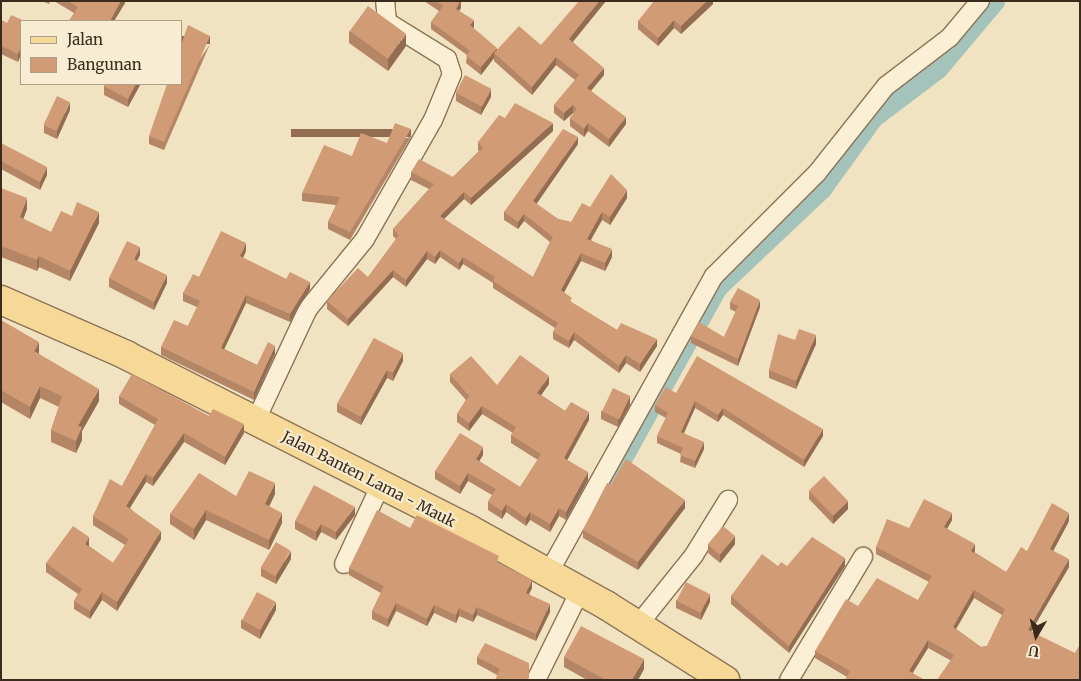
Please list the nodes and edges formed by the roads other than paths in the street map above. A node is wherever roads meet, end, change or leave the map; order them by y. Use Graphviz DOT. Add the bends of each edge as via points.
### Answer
graph roads {
  1 [pos="385,1"];
  2 [pos="980,1"];
  3 [pos="1,300"];
  4 [pos="255,422"];
  5 [pos="381,484"];
  6 [pos="728,500"];
  7 [pos="863,557"];
  8 [pos="344,564"];
  9 [pos="550,572"];
  10 [pos="580,591"];
  11 [pos="638,624"];
  12 [pos="537,678"];
  13 [pos="725,680"];
  14 [pos="789,680"];
  1 -- 4 [label="street" via="387,22 447,59 452,74 433,120 365,239 308,309"];
  2 -- 9 [label="street" via="950,37 886,86 817,173 714,276"];
  3 -- 4 [label="main road, Jalan Banten Lama - Mauk" via="126,356"];
  4 -- 5 [label="main road, Jalan Banten Lama - Mauk"];
  5 -- 8 [label="street"];
  5 -- 9 [label="main road, Jalan Banten Lama - Mauk"];
  6 -- 11 [label="street" via="694,555"];
  7 -- 14 [label="street"];
  9 -- 10 [label="main road, Jalan Banten Lama - Mauk"];
  10 -- 11 [label="main road, Jalan Banten Lama - Mauk"];
  10 -- 12 [label="street"];
  11 -- 13 [label="main road, Jalan Banten Lama - Mauk"];
}
